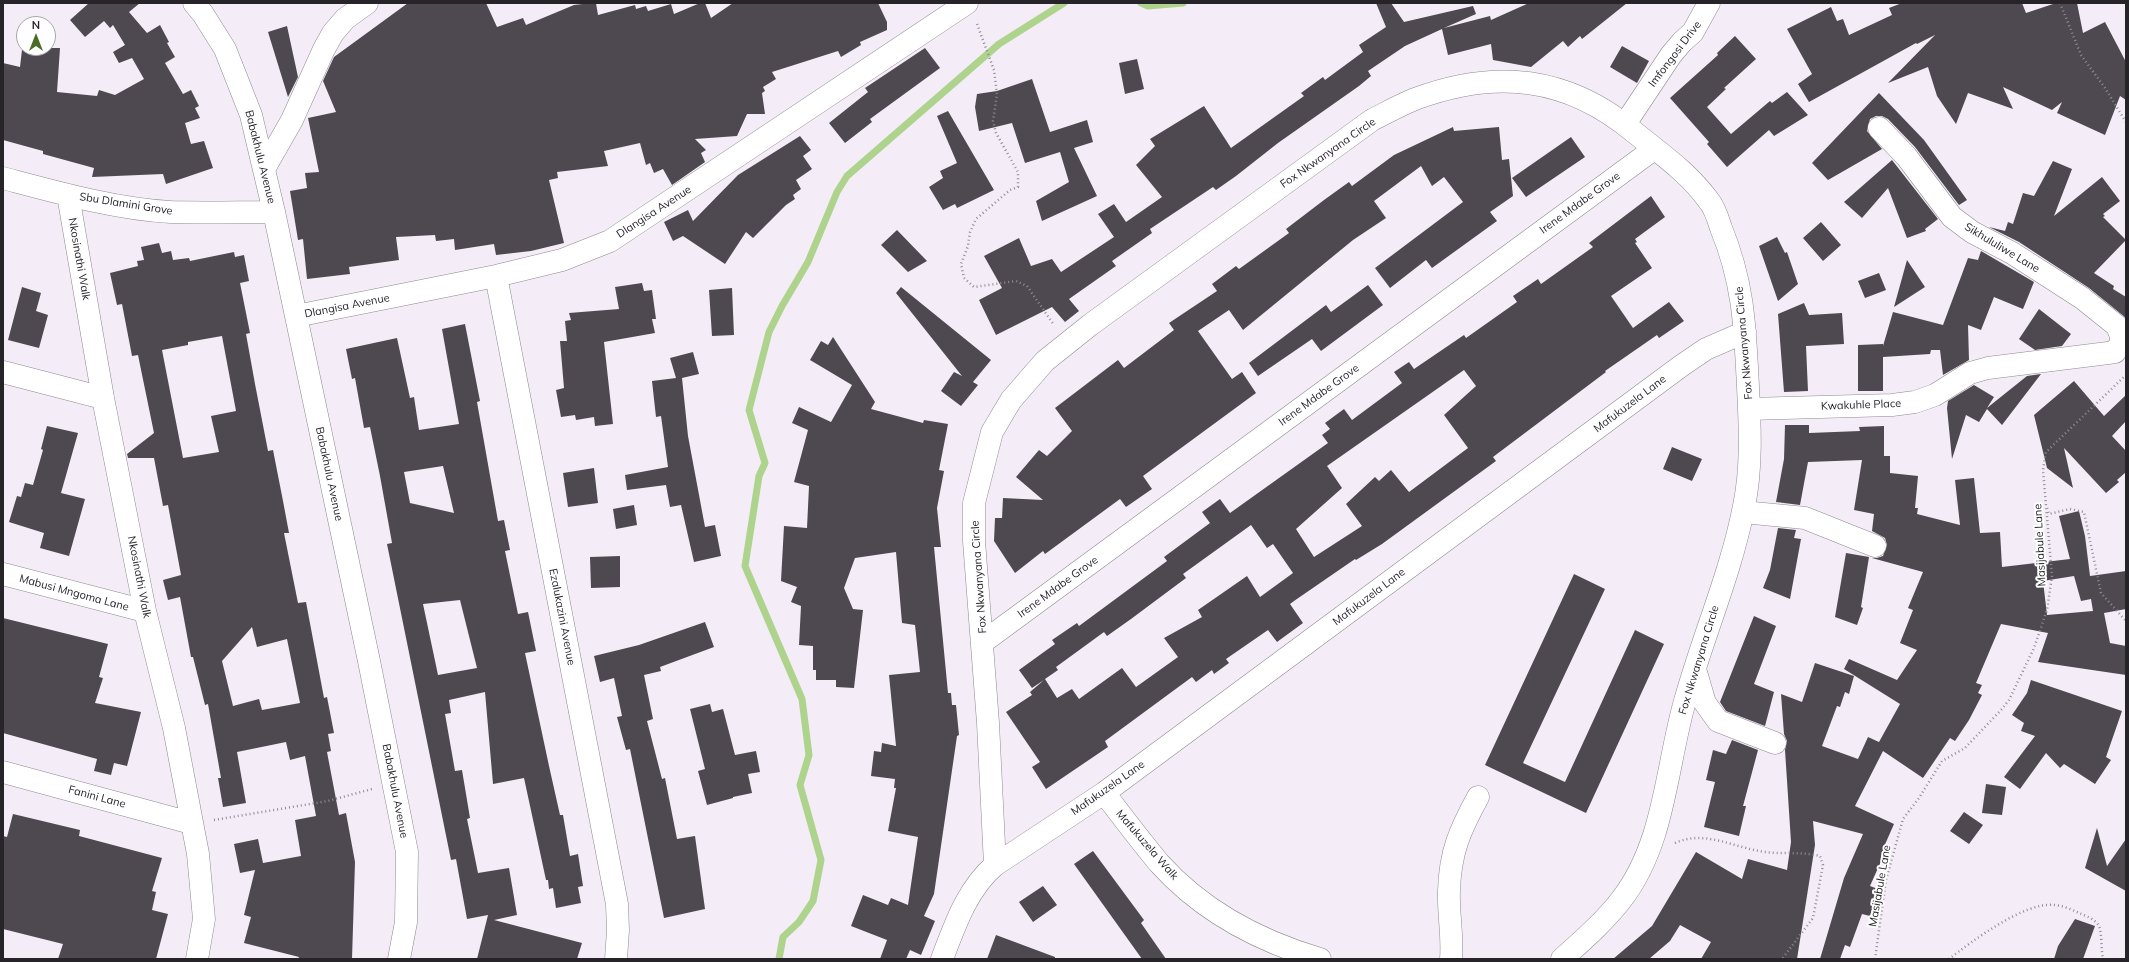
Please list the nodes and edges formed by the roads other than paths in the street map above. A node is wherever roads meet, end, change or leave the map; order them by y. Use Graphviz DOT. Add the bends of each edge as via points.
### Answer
graph roads {
  1 [pos="194,3"];
  2 [pos="367,3"];
  3 [pos="967,3"];
  4 [pos="1709,3"];
  5 [pos="1625,124"];
  6 [pos="1879,128"];
  7 [pos="1654,149"];
  8 [pos="264,169"];
  9 [pos="3,178"];
  10 [pos="68,195"];
  11 [pos="274,212"];
  12 [pos="496,276"];
  13 [pos="296,316"];
  14 [pos="1745,332"];
  15 [pos="2108,353"];
  16 [pos="3,372"];
  17 [pos="103,398"];
  18 [pos="1749,409"];
  19 [pos="1743,512"];
  20 [pos="1875,546"];
  21 [pos="3,574"];
  22 [pos="145,611"];
  23 [pos="983,642"];
  24 [pos="1695,669"];
  25 [pos="1775,743"];
  26 [pos="3,772"];
  27 [pos="1104,793"];
  28 [pos="1478,797"];
  29 [pos="191,823"];
  30 [pos="995,864"];
  31 [pos="1286,954"];
  32 [pos="196,959"];
  33 [pos="399,959"];
  34 [pos="616,959"];
  35 [pos="942,959"];
  36 [pos="1320,959"];
  37 [pos="1451,959"];
  38 [pos="1562,959"];
  1 -- 8 [label="street, Babakhulu Avenue" via="225,49 251,115"];
  2 -- 8 [label="street" via="345,19 333,33 292,120"];
  3 -- 12 [label="street, Dlangisa Avenue" via="610,241 562,260"];
  4 -- 5 [label="street, Imfongosi Drive" via="1693,32 1671,55"];
  5 -- 7 [label="street, Fox Nkwanyana Circle"];
  5 -- 23 [label="street, Fox Nkwanyana Circle" via="1599,106 1565,90 1530,82 1496,81 1451,88 1414,100 1372,120 1067,343 1045,361 1011,400 992,432 974,503 974,541"];
  6 -- 15 [label="street, Sikhululiwe Lane" via="1906,156 1952,217 1972,232 2012,253 2082,298 2117,326 2121,343 2115,352"];
  7 -- 14 [label="street, Fox Nkwanyana Circle" via="1693,181 1711,203 1733,257 1741,291"];
  7 -- 23 [label="street, Irene Mdabe Grove"];
  8 -- 11 [label="street, Babakhulu Avenue"];
  9 -- 10 [label="street, Sbu Dlamini Grove"];
  10 -- 11 [label="street, Sbu Dlamini Grove" via="170,212"];
  10 -- 17 [label="street, Nkosinathi Walk"];
  11 -- 13 [label="street, Babakhulu Avenue"];
  12 -- 13 [label="street, Dlangisa Avenue"];
  12 -- 34 [label="street, Ezalukazini Avenue" via="617,904"];
  13 -- 33 [label="street, Babakhulu Avenue" via="394,783 406,852 406,922"];
  14 -- 18 [label="street, Fox Nkwanyana Circle"];
  14 -- 27 [label="street, Mafukuzela Lane" via="1706,349 1681,366"];
  15 -- 18 [label="street, Kwakuhle Place" via="2021,363 1970,373 1935,395 1915,402 1892,405"];
  16 -- 17 [label="street"];
  17 -- 22 [label="street, Nkosinathi Walk"];
  18 -- 19 [label="street, Fox Nkwanyana Circle" via="1749,461"];
  19 -- 20 [label="street" via="1805,518"];
  19 -- 24 [label="street, Fox Nkwanyana Circle" via="1731,560"];
  21 -- 22 [label="street, Mabusi Mngoma Lane"];
  22 -- 29 [label="street, Nkosinathi Walk" via="174,728"];
  23 -- 30 [label="street, Fox Nkwanyana Circle"];
  24 -- 25 [label="street" via="1705,703 1718,721"];
  24 -- 38 [label="street, Fox Nkwanyana Circle" via="1684,703 1655,830 1646,857 1622,899"];
  26 -- 29 [label="street, Fanini Lane"];
  27 -- 30 [label="street, Mafukuzela Lane"];
  27 -- 31 [label="street, Mafukuzela Walk" via="1160,863 1209,908"];
  28 -- 37 [label="street" via="1461,827 1451,863"];
  29 -- 32 [label="street, Nkosinathi Walk" via="198,854 204,920"];
  30 -- 35 [label="street" via="976,884 960,914"];
  31 -- 36 [label="street, Mafukuzela Walk"];
}
